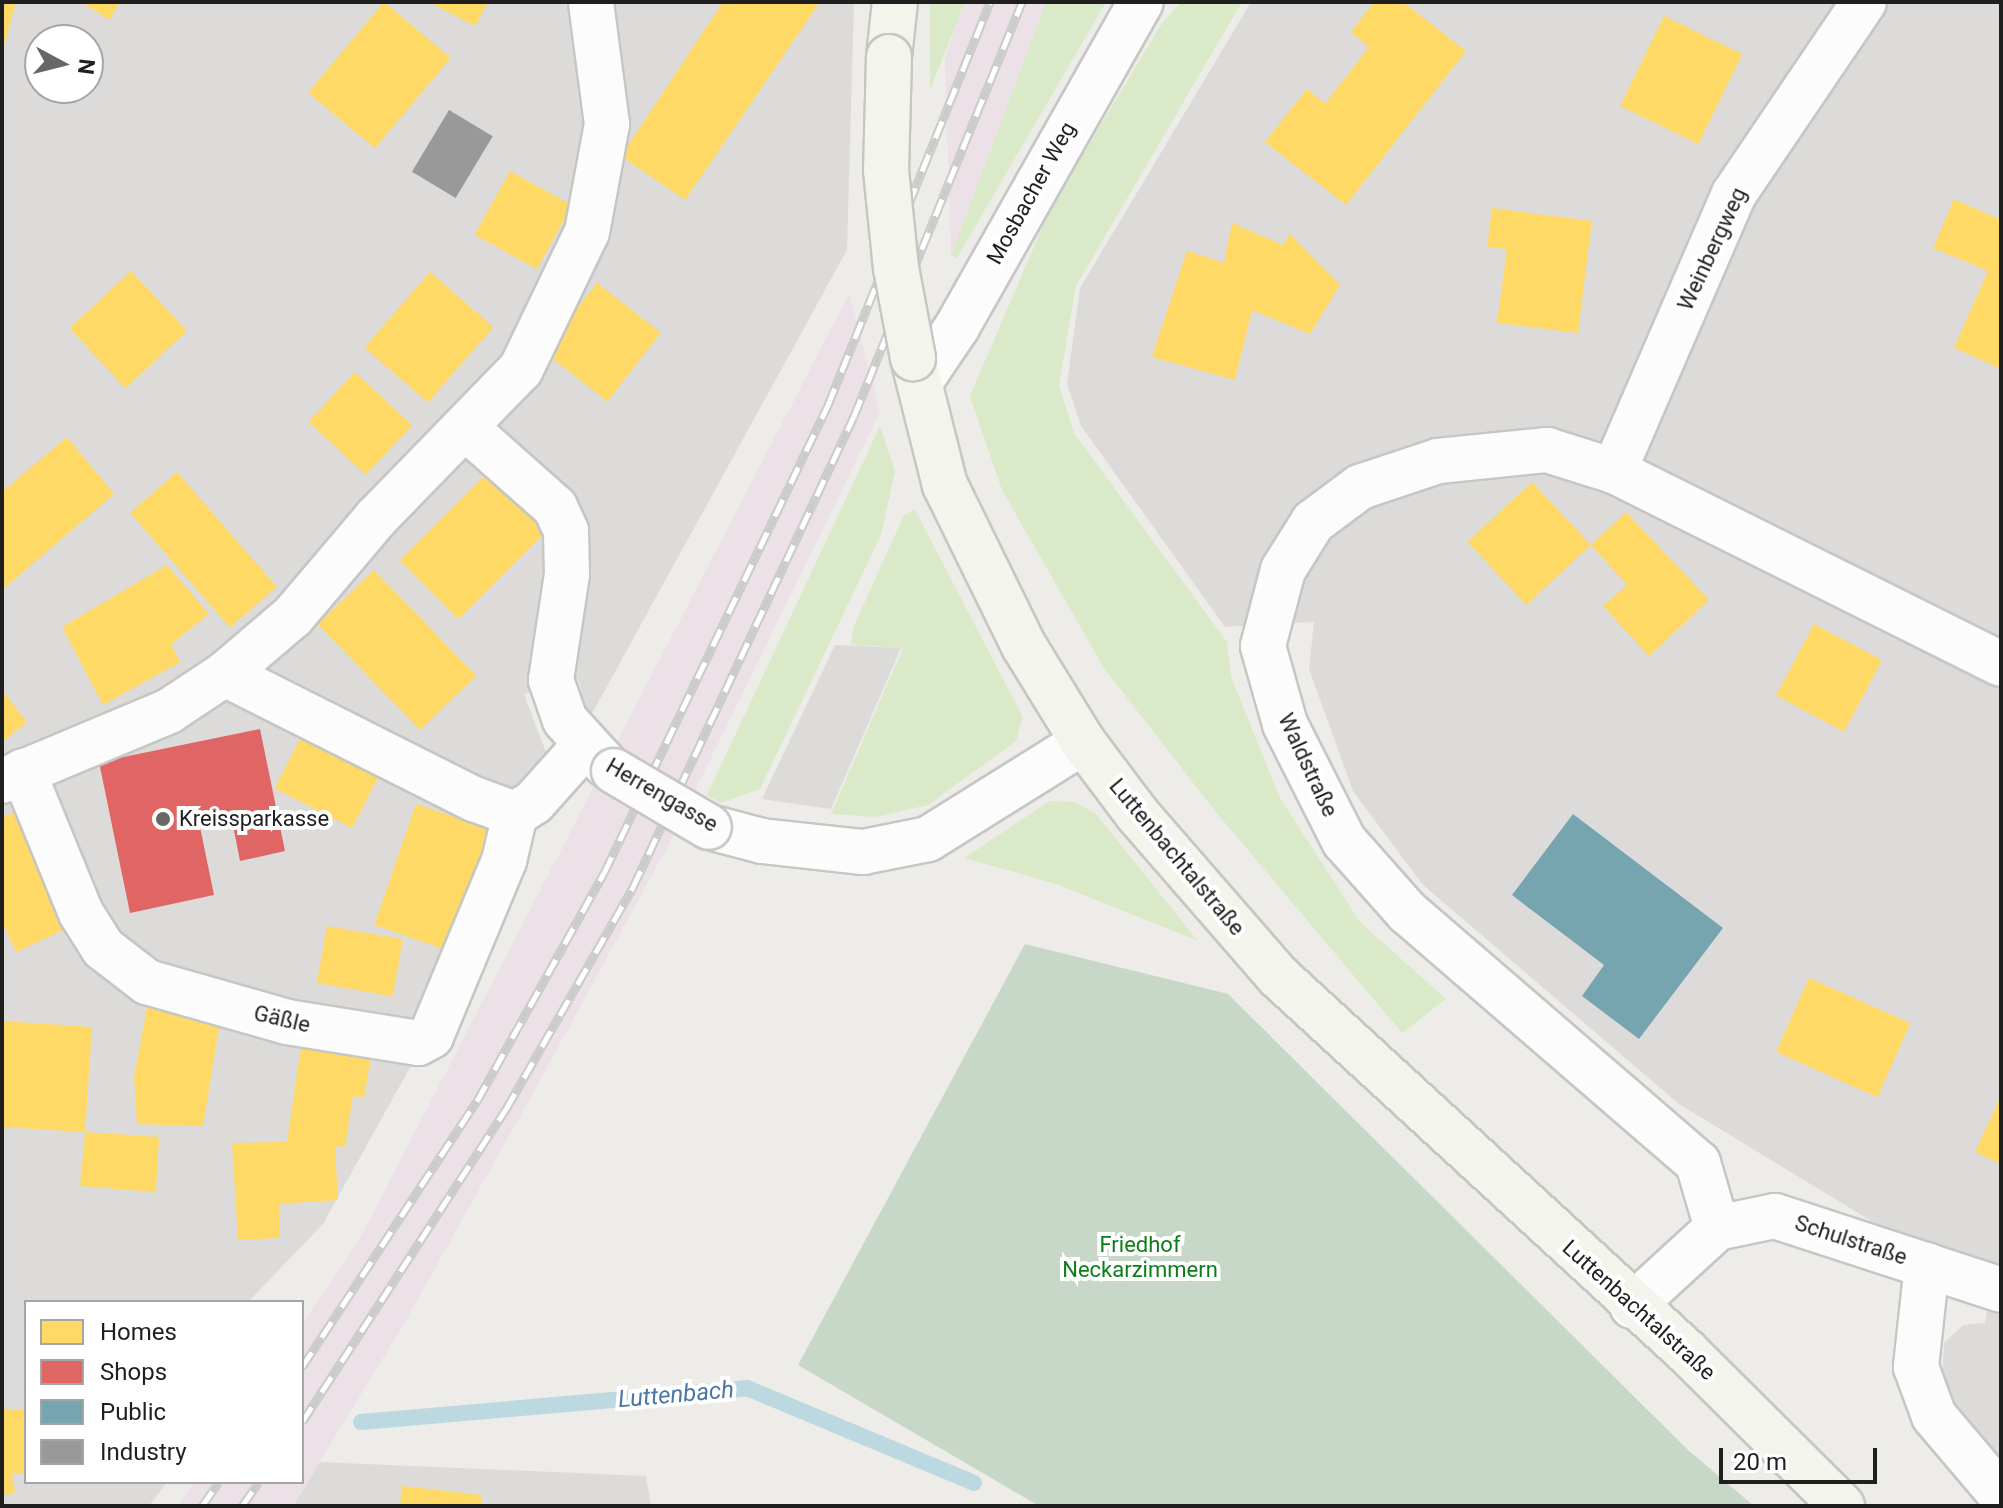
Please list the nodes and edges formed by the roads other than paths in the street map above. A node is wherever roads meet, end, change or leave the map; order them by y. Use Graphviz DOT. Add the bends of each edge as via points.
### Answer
graph roads {
  1 [pos="591,2"];
  2 [pos="895,2"];
  3 [pos="1141,2"];
  4 [pos="1864,2"];
  5 [pos="916,370"];
  6 [pos="467,429"];
  7 [pos="1614,471"];
  8 [pos="2001,664"];
  9 [pos="225,674"];
  10 [pos="1083,742"];
  11 [pos="599,759"];
  12 [pos="13,776"];
  13 [pos="515,814"];
  14 [pos="1717,1228"];
  15 [pos="1927,1265"];
  16 [pos="2001,1290"];
  17 [pos="1632,1306"];
  18 [pos="2001,1495"];
  19 [pos="1842,1506"];
  1 -- 6 [label="street" via="607,124 587,232 521,369"];
  2 -- 5 [label="street, Luttenbachtalstraße, bridge" via="886,170 896,268"];
  3 -- 5 [label="street, Mosbacher Weg" via="957,327"];
  4 -- 7 [label="street, Weinbergweg" via="1734,194"];
  5 -- 10 [label="street, Luttenbachtalstraße" via="945,485 1024,646"];
  6 -- 9 [label="street" via="376,518 293,616"];
  6 -- 11 [label="street, Herrengasse" via="555,507 566,531 567,574 551,680 565,720"];
  7 -- 8 [label="street, Waldstraße"];
  7 -- 14 [label="street, Waldstraße" via="1547,450 1438,461 1360,487 1313,522 1283,570 1263,646 1285,724 1344,841 1408,913 1698,1163"];
  9 -- 12 [label="street" via="169,711"];
  9 -- 13 [label="street" via="474,799"];
  10 -- 11 [label="street, Herrengasse, bridge" via="928,839 863,852 762,841 709,827"];
  10 -- 17 [label="street, Luttenbachtalstraße" via="1138,815 1279,977"];
  11 -- 13 [label="street"];
  12 -- 13 [label="street, Gäßle" via="103,948 147,982 287,1022 418,1043 431,1036 504,861"];
  14 -- 15 [label="street, Schulstraße" via="1775,1216"];
  14 -- 17 [label="street"];
  15 -- 16 [label="street, Schulstraße"];
  15 -- 18 [label="street" via="1916,1367 1934,1416"];
  17 -- 19 [label="street, Luttenbachtalstraße" via="1686,1351"];
}
